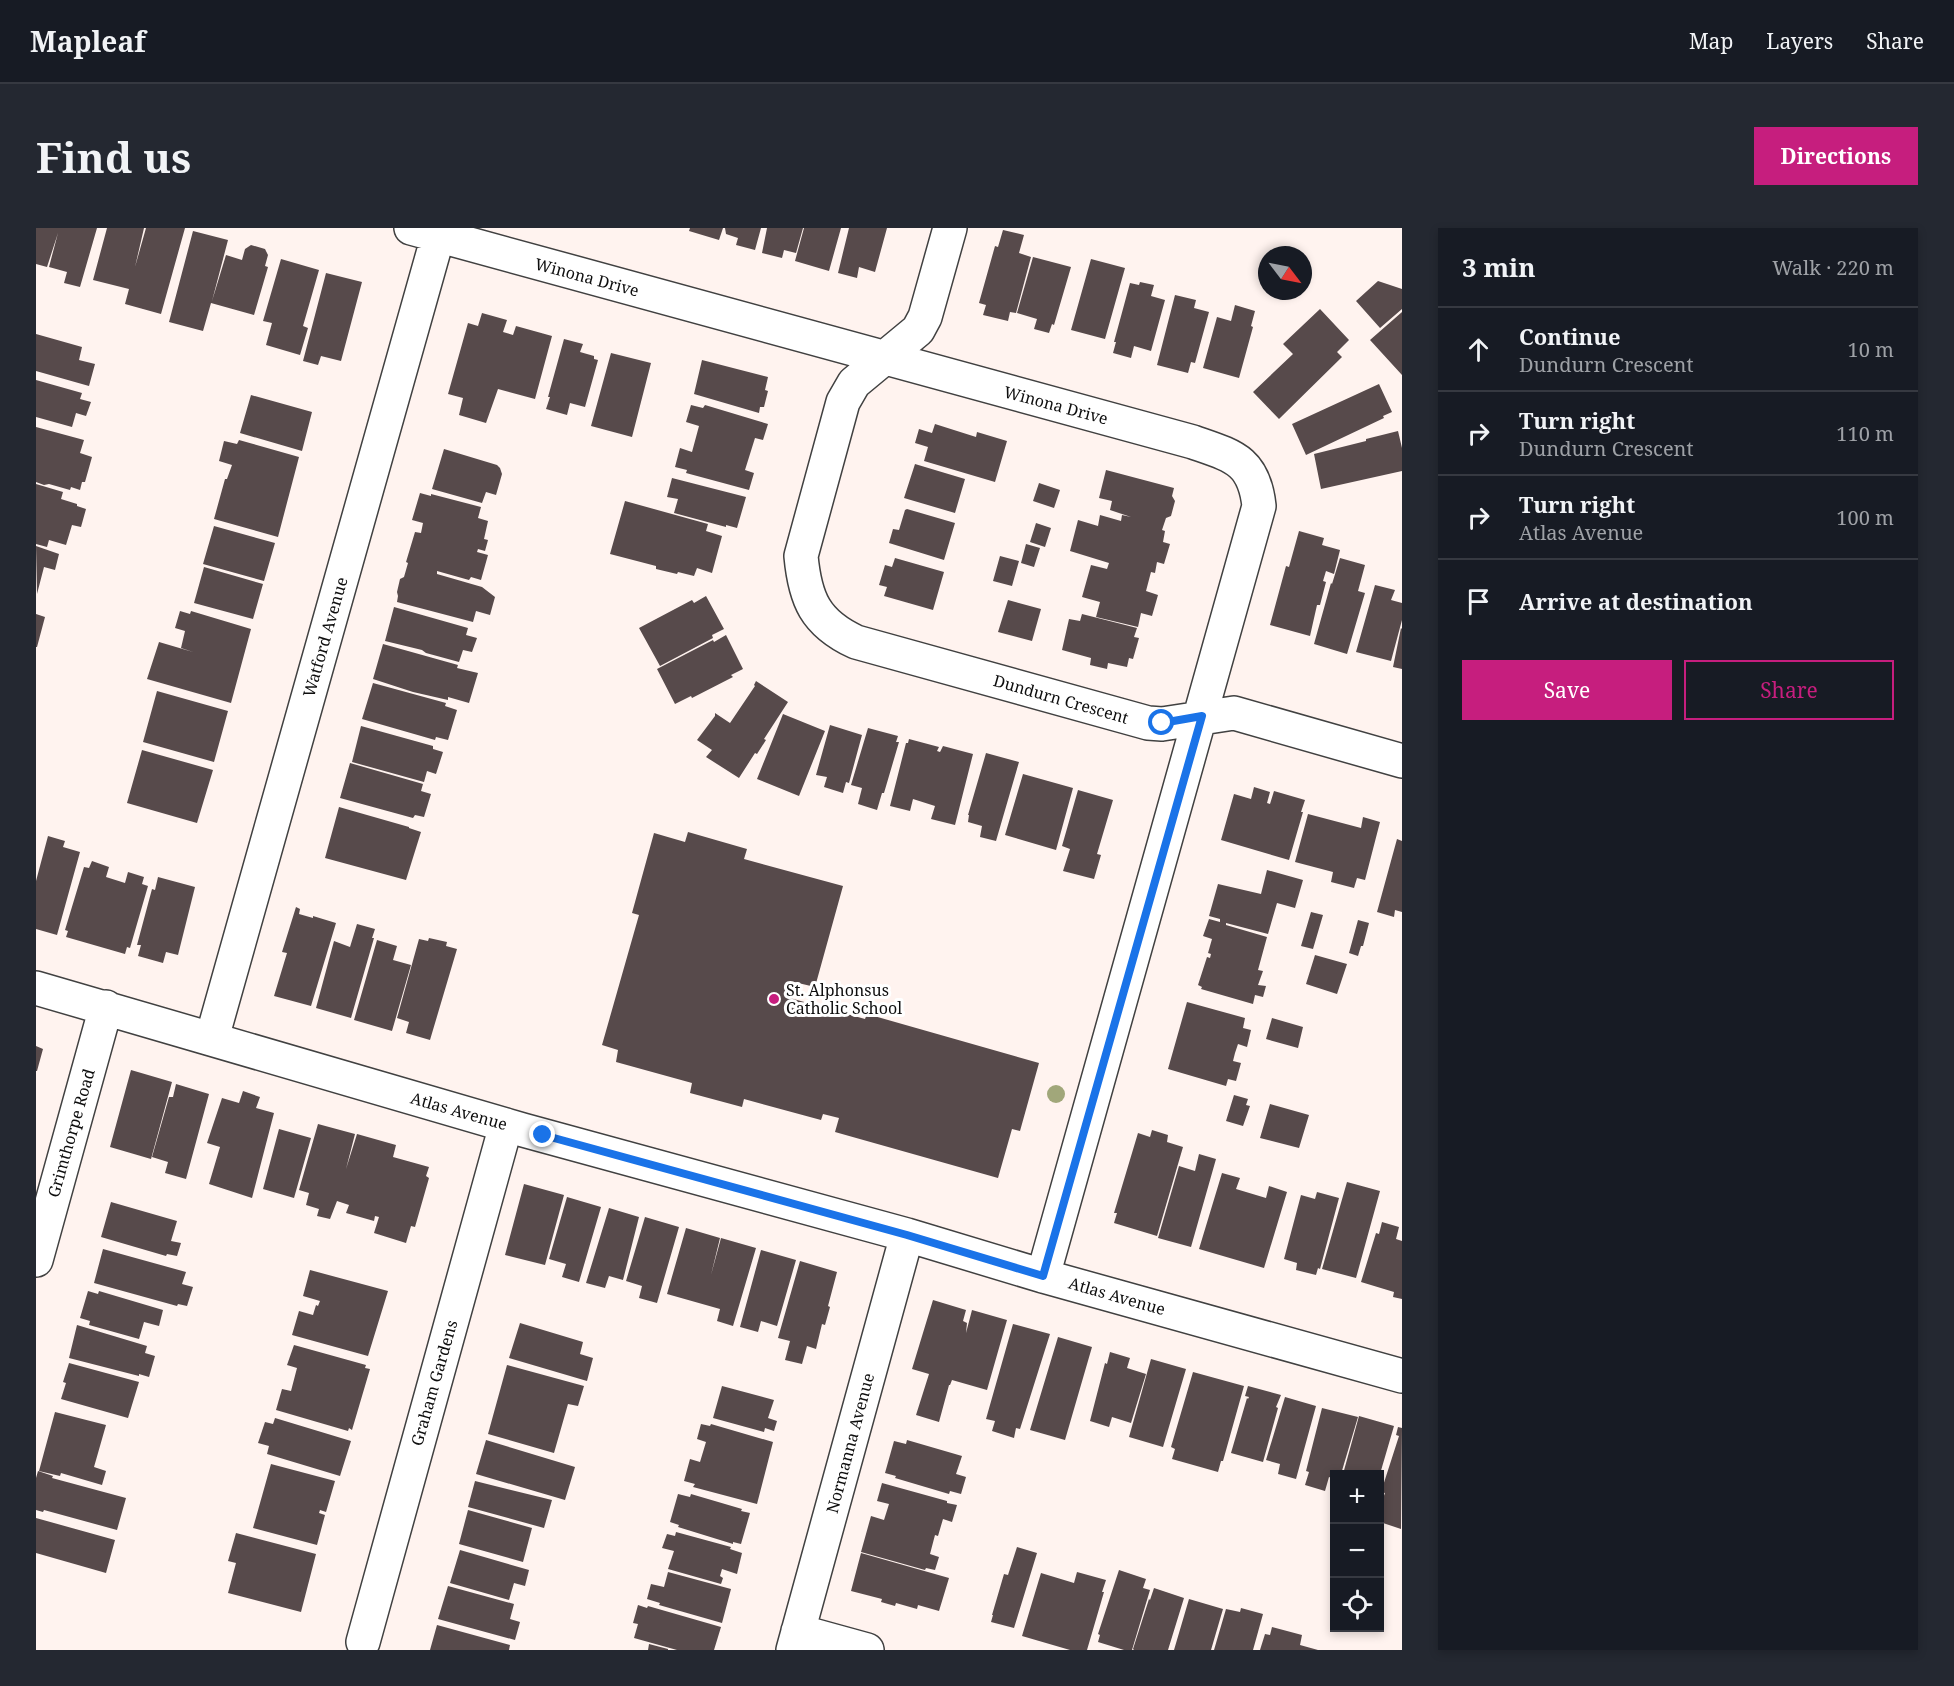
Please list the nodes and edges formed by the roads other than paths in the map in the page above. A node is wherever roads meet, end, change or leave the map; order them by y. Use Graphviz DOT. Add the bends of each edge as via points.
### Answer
graph roads {
  1 [pos="950,228"];
  2 [pos="424,232"];
  3 [pos="887,358"];
  4 [pos="1202,716"];
  5 [pos="1402,761"];
  6 [pos="36,988"];
  7 [pos="106,1007"];
  8 [pos="212,1038"];
  9 [pos="507,1125"];
  10 [pos="907,1235"];
  11 [pos="36,1260"];
  12 [pos="1043,1276"];
  13 [pos="1402,1376"];
  14 [pos="795,1640"];
  15 [pos="363,1642"];
  16 [pos="867,1650"];
  1 -- 3 [label="street, Dundurn Crescent" via="925,316 918,330"];
  2 -- 3 [label="street, Winona Drive"];
  2 -- 8 [label="street, Watford Avenue"];
  3 -- 4 [label="street, Winona Drive" via="1201,445 1227,454 1250,473 1260,506"];
  3 -- 4 [label="street, Dundurn Crescent" via="854,383 843,402 801,556 809,600 823,620 856,642 1149,723"];
  4 -- 5 [label="street" via="1234,712"];
  4 -- 12 [label="street"];
  6 -- 7 [label="street, Atlas Avenue"];
  7 -- 8 [label="street, Atlas Avenue"];
  7 -- 11 [label="street, Grimthorpe Road"];
  8 -- 9 [label="street, Atlas Avenue"];
  9 -- 10 [label="street, Atlas Avenue"];
  9 -- 15 [label="street, Graham Gardens"];
  10 -- 12 [label="street, Atlas Avenue"];
  10 -- 14 [label="street, Normanna Avenue"];
  12 -- 13 [label="street, Atlas Avenue"];
  14 -- 16 [label="street"];
}
